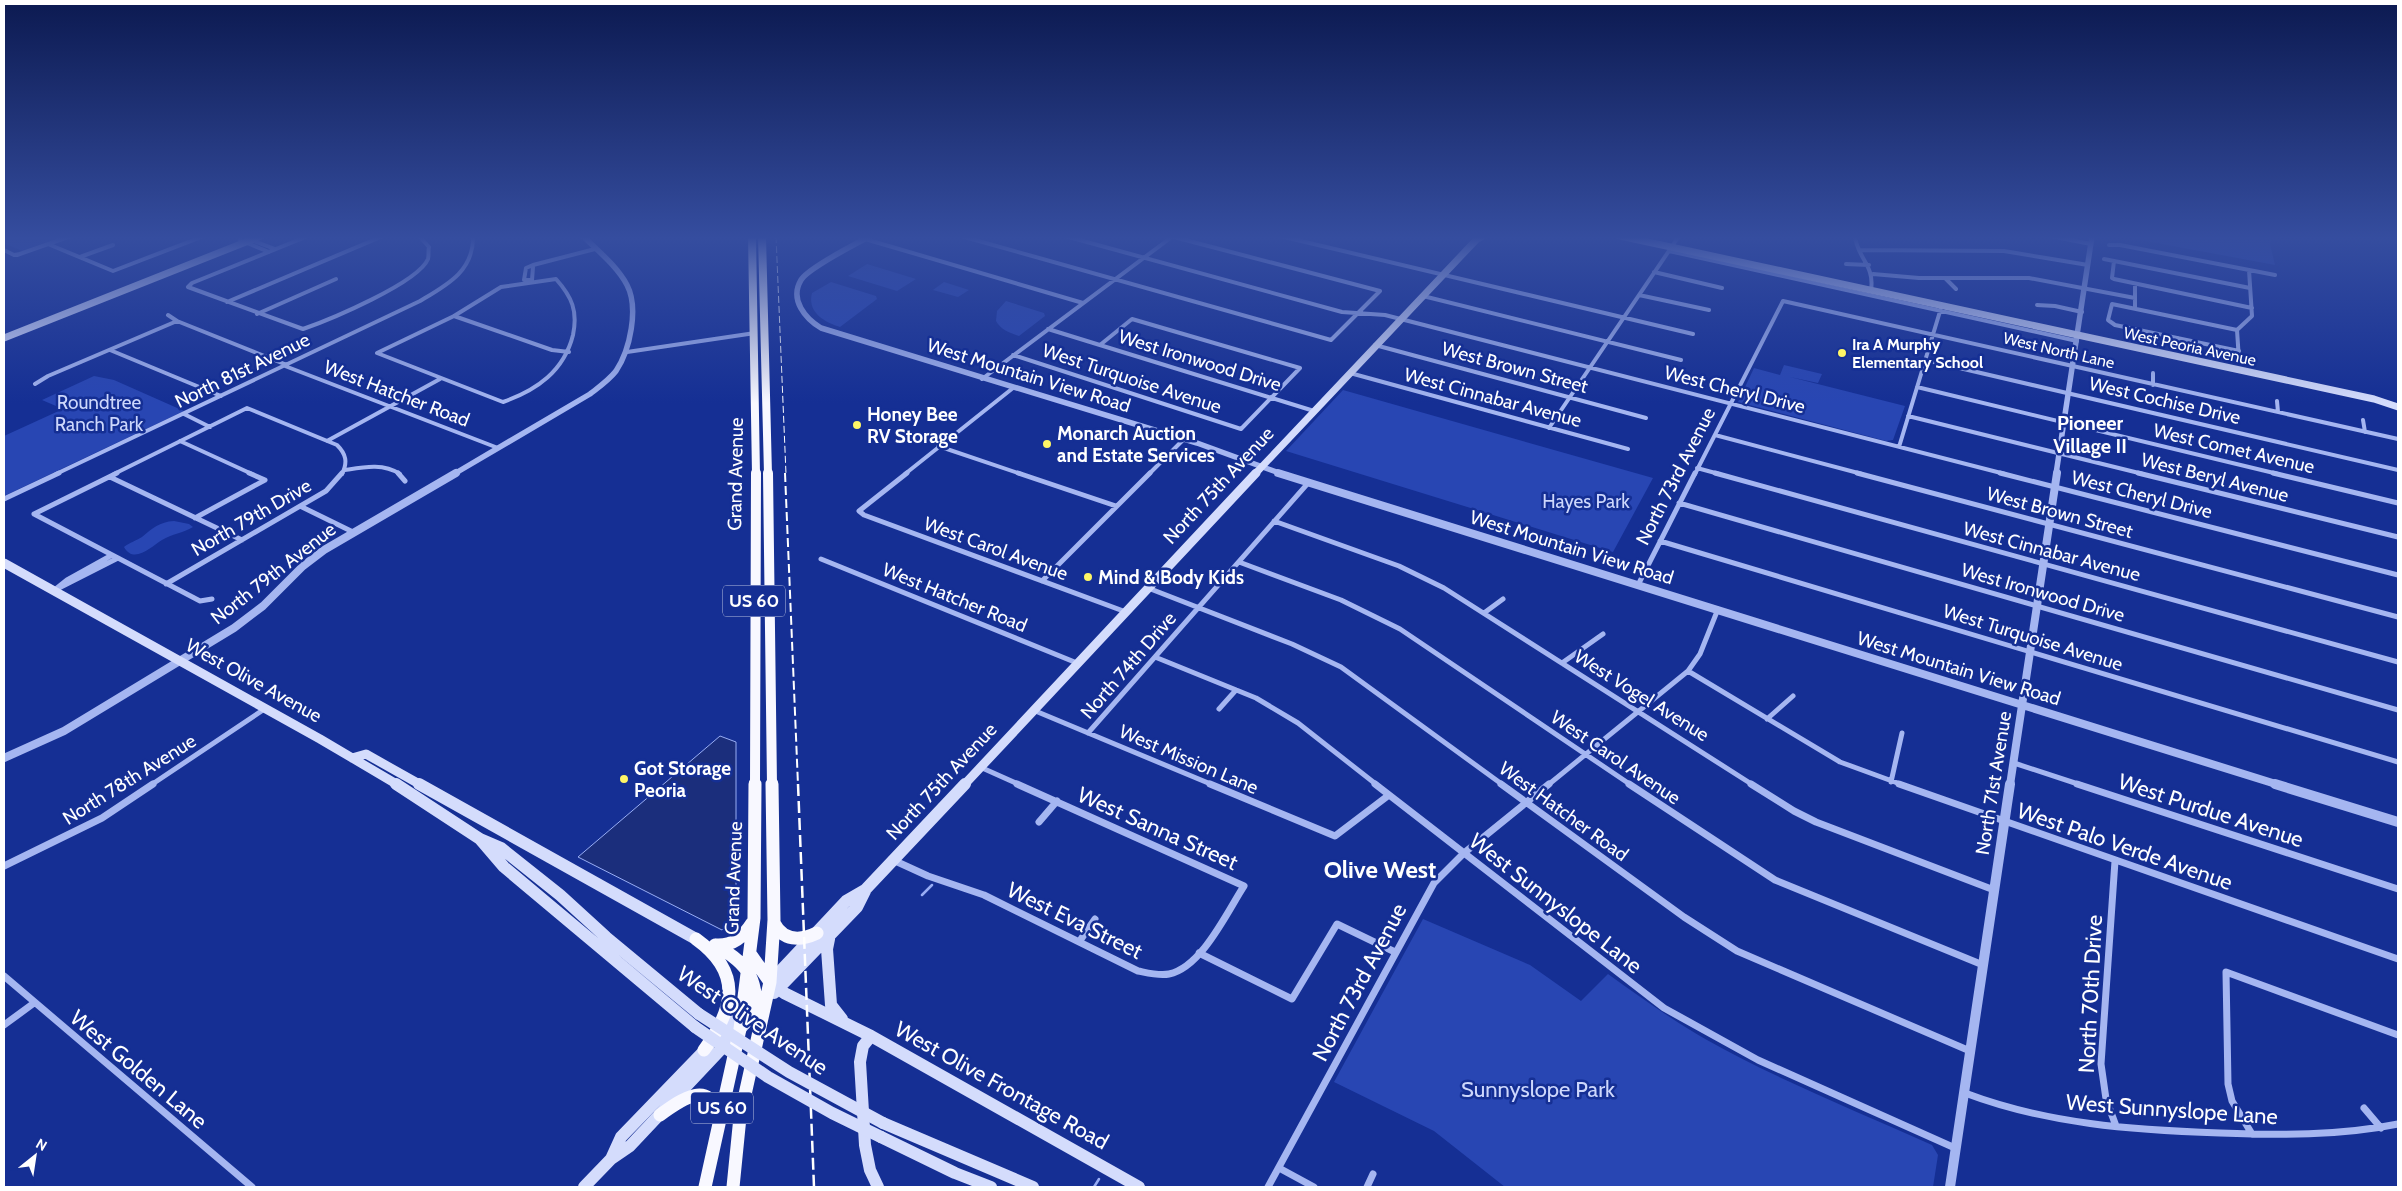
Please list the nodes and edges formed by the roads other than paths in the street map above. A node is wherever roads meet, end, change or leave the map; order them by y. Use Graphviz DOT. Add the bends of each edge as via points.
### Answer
graph roads {
  1 [pos="113,292"];
  2 [pos="118,292"];
  3 [pos="200,292"];
  4 [pos="251,292"];
  5 [pos="308,292"];
  6 [pos="385,292"];
  7 [pos="433,292"];
  8 [pos="494,292"];
  9 [pos="567,292"];
  10 [pos="629,292"];
  11 [pos="753,292"];
  12 [pos="764,292"];
  13 [pos="799,292"];
  14 [pos="1046,292"];
  15 [pos="1098,292"];
  16 [pos="1160,292"];
  17 [pos="1268,292"];
  18 [pos="1379,292"];
  19 [pos="1427,292"];
  20 [pos="1515,292"];
  21 [pos="1641,292"];
  22 [pos="1866,292"];
  23 [pos="1877,292"];
  24 [pos="2085,292"];
  25 [pos="2104,292"];
  26 [pos="2135,292"];
  27 [pos="2172,292"];
  28 [pos="2250,292"];
  29 [pos="1639,295"];
  30 [pos="1423,296"];
  31 [pos="2135,298"];
  32 [pos="1783,301"];
  33 [pos="226,302"];
  34 [pos="1083,303"];
  35 [pos="2037,305"];
  36 [pos="1941,308"];
  37 [pos="2252,308"];
  38 [pos="2134,309"];
  39 [pos="1709,310"];
  40 [pos="2082,312"];
  41 [pos="168,314"];
  42 [pos="257,314"];
  43 [pos="1358,314"];
  44 [pos="454,316"];
  45 [pos="1624,318"];
  46 [pos="1400,320"];
  47 [pos="177,321"];
  48 [pos="1048,329"];
  49 [pos="2237,330"];
  50 [pos="4,334"];
  51 [pos="754,334"];
  52 [pos="1693,334"];
  53 [pos="1932,335"];
  54 [pos="4,338"];
  55 [pos="2077,338"];
  56 [pos="2178,338"];
  57 [pos="1608,342"];
  58 [pos="1100,345"];
  59 [pos="1376,346"];
  60 [pos="2178,346"];
  61 [pos="110,350"];
  62 [pos="568,352"];
  63 [pos="627,352"];
  64 [pos="2239,352"];
  65 [pos="1013,355"];
  66 [pos="1681,360"];
  67 [pos="1925,360"];
  68 [pos="2239,360"];
  69 [pos="286,365"];
  70 [pos="2072,366"];
  71 [pos="1590,368"];
  72 [pos="1350,373"];
  73 [pos="2153,373"];
  74 [pos="440,379"];
  75 [pos="982,379"];
  76 [pos="35,384"];
  77 [pos="2153,384"];
  78 [pos="1917,387"];
  79 [pos="1013,388"];
  80 [pos="2069,394"];
  81 [pos="222,396"];
  82 [pos="1271,398"];
  83 [pos="1570,398"];
  84 [pos="2374,399"];
  85 [pos="2277,401"];
  86 [pos="2398,402"];
  87 [pos="1731,404"];
  88 [pos="389,407"];
  89 [pos="2398,407"];
  90 [pos="1314,411"];
  91 [pos="2278,412"];
  92 [pos="184,414"];
  93 [pos="1908,416"];
  94 [pos="1646,418"];
  95 [pos="2363,420"];
  96 [pos="2065,423"];
  97 [pos="210,426"];
  98 [pos="1549,428"];
  99 [pos="2365,432"];
  100 [pos="1714,435"];
  101 [pos="1184,440"];
  102 [pos="2398,440"];
  103 [pos="180,441"];
  104 [pos="327,441"];
  105 [pos="938,446"];
  106 [pos="1899,447"];
  107 [pos="498,448"];
  108 [pos="1628,450"];
  109 [pos="2060,454"];
  110 [pos="1261,467"];
  111 [pos="1698,468"];
  112 [pos="345,470"];
  113 [pos="2398,470"];
  114 [pos="110,476"];
  115 [pos="405,481"];
  116 [pos="1309,481"];
  117 [pos="2055,487"];
  118 [pos="4,499"];
  119 [pos="1680,503"];
  120 [pos="2398,503"];
  121 [pos="1116,506"];
  122 [pos="302,507"];
  123 [pos="195,518"];
  124 [pos="1274,521"];
  125 [pos="2049,524"];
  126 [pos="353,532"];
  127 [pos="768,533"];
  128 [pos="754,534"];
  129 [pos="2398,537"];
  130 [pos="242,540"];
  131 [pos="1660,541"];
  132 [pos="112,555"];
  133 [pos="118,558"];
  134 [pos="821,559"];
  135 [pos="1238,562"];
  136 [pos="4,563"];
  137 [pos="2044,564"];
  138 [pos="2398,575"];
  139 [pos="1042,581"];
  140 [pos="166,584"];
  141 [pos="1638,585"];
  142 [pos="1147,588"];
  143 [pos="53,591"];
  144 [pos="212,599"];
  145 [pos="1503,599"];
  146 [pos="2038,606"];
  147 [pos="1198,607"];
  148 [pos="1718,609"];
  149 [pos="1126,612"];
  150 [pos="1484,613"];
  151 [pos="2398,617"];
  152 [pos="1603,634"];
  153 [pos="2031,652"];
  154 [pos="1155,657"];
  155 [pos="180,661"];
  156 [pos="2398,662"];
  157 [pos="1077,663"];
  158 [pos="1562,663"];
  159 [pos="1688,671"];
  160 [pos="1236,690"];
  161 [pos="1793,696"];
  162 [pos="2022,705"];
  163 [pos="266,708"];
  164 [pos="1219,709"];
  165 [pos="1032,710"];
  166 [pos="2398,710"];
  167 [pos="1639,712"];
  168 [pos="1767,719"];
  169 [pos="1088,733"];
  170 [pos="1902,733"];
  171 [pos="1585,755"];
  172 [pos="4,758"];
  173 [pos="352,758"];
  174 [pos="2398,762"];
  175 [pos="2014,763"];
  176 [pos="386,764"];
  177 [pos="980,766"];
  178 [pos="376,771"];
  179 [pos="1892,782"];
  180 [pos="1389,795"];
  181 [pos="1057,801"];
  182 [pos="1527,803"];
  183 [pos="1039,822"];
  184 [pos="2004,822"];
  185 [pos="2398,822"];
  186 [pos="480,839"];
  187 [pos="1464,853"];
  188 [pos="893,860"];
  189 [pos="2115,861"];
  190 [pos="4,866"];
  191 [pos="1244,886"];
  192 [pos="2398,889"];
  193 [pos="865,890"];
  194 [pos="1995,890"];
  195 [pos="754,918"];
  196 [pos="1095,919"];
  197 [pos="774,920"];
  198 [pos="817,933"];
  199 [pos="830,935"];
  200 [pos="696,938"];
  201 [pos="1079,942"];
  202 [pos="715,944"];
  203 [pos="1396,952"];
  204 [pos="1199,953"];
  205 [pos="750,954"];
  206 [pos="2398,959"];
  207 [pos="1983,965"];
  208 [pos="749,969"];
  209 [pos="4,976"];
  210 [pos="774,985"];
  211 [pos="34,1003"];
  212 [pos="755,1005"];
  213 [pos="844,1021"];
  214 [pos="4,1024"];
  215 [pos="695,1027"];
  216 [pos="740,1029"];
  217 [pos="2398,1035"];
  218 [pos="871,1036"];
  219 [pos="704,1050"];
  220 [pos="1970,1051"];
  221 [pos="1964,1093"];
  222 [pos="2364,1108"];
  223 [pos="660,1115"];
  224 [pos="2398,1124"];
  225 [pos="2116,1126"];
  226 [pos="2381,1128"];
  227 [pos="718,1131"];
  228 [pos="2252,1134"];
  229 [pos="881,1137"];
  230 [pos="1955,1148"];
  231 [pos="611,1160"];
  232 [pos="1278,1168"];
  233 [pos="1372,1174"];
  234 [pos="252,1187"];
  235 [pos="584,1187"];
  236 [pos="705,1187"];
  237 [pos="733,1187"];
  238 [pos="878,1187"];
  239 [pos="992,1187"];
  240 [pos="1033,1187"];
  241 [pos="1140,1187"];
  242 [pos="1268,1187"];
  243 [pos="1314,1187"];
  244 [pos="1367,1187"];
  245 [pos="1950,1187"];
  1 -- 50 [label="main road"];
  2 -- 54 [label="main road"];
  3 -- 33 [label="street"];
  4 -- 33 [label="street"];
  5 -- 42 [label="street"];
  6 -- 42 [label="street" via="303,329"];
  7 -- 69 [label="street, North 81st Avenue" via="378,322"];
  8 -- 44 [label="street"];
  9 -- 62 [label="street" via="577,313"];
  10 -- 63 [label="street" via="633,310"];
  11 -- 51 [label="highway, Grand Avenue / US 60"];
  12 -- 127 [label="highway, Grand Avenue / US 60"];
  13 -- 75 [label="street, West Mountain View Road" via="799,308 810,322 830,332"];
  14 -- 34 [label="street"];
  15 -- 34 [label="street"];
  16 -- 43 [label="street" via="1331,340"];
  17 -- 43 [label="street, West Cheryl Drive"];
  18 -- 43 [label="street"];
  19 -- 30 [label="main road, North 75th Avenue"];
  20 -- 45 [label="street"];
  21 -- 29 [label="street"];
  22 -- 36 [label="street, West Peoria Avenue"];
  23 -- 36 [label="main road, West Peoria Avenue"];
  24 -- 40 [label="street, North 71st Avenue"];
  25 -- 31 [label="street"];
  26 -- 31 [label="street"];
  27 -- 37 [label="street"];
  28 -- 37 [label="street"];
  29 -- 39 [label="street"];
  29 -- 45 [label="street"];
  30 -- 46 [label="main road, North 75th Avenue"];
  30 -- 57 [label="street"];
  31 -- 38 [label="street"];
  32 -- 53 [label="street, West North Lane"];
  32 -- 87 [label="street, North 73rd Avenue"];
  33 -- 42 [label="street"];
  34 -- 48 [label="street"];
  35 -- 40 [label="street"];
  36 -- 53 [label="street"];
  36 -- 55 [label="main road, West Peoria Avenue"];
  36 -- 55 [label="street, West Peoria Avenue"];
  37 -- 49 [label="street" via="2252,316"];
  38 -- 49 [label="street"];
  38 -- 56 [label="street" via="2112,304 2109,323"];
  40 -- 55 [label="street, North 71st Avenue"];
  41 -- 47 [label="street, West Hatcher Road"];
  43 -- 46 [label="street, West Cheryl Drive" via="1376,314"];
  44 -- 62 [label="street" via="552,350"];
  44 -- 74 [label="street" via="377,353"];
  45 -- 52 [label="street"];
  45 -- 57 [label="street"];
  46 -- 59 [label="main road, North 75th Avenue"];
  46 -- 71 [label="street, West Cheryl Drive"];
  47 -- 61 [label="street"];
  47 -- 69 [label="street, West Hatcher Road"];
  48 -- 58 [label="street, West Ironwood Drive"];
  48 -- 65 [label="street"];
  49 -- 64 [label="street"];
  51 -- 63 [label="street"];
  51 -- 128 [label="highway, Grand Avenue / US 60"];
  53 -- 67 [label="street"];
  53 -- 70 [label="street, West North Lane"];
  55 -- 70 [label="street, North 71st Avenue"];
  55 -- 84 [label="main road, West Peoria Avenue"];
  56 -- 60 [label="street"];
  56 -- 64 [label="street"];
  57 -- 66 [label="street"];
  57 -- 71 [label="street"];
  58 -- 82 [label="street, West Ironwood Drive"];
  58 -- 82 [label="street" via="1132,319 1300,368"];
  59 -- 72 [label="main road, North 75th Avenue"];
  59 -- 83 [label="street, West Brown Street"];
  61 -- 76 [label="street"];
  61 -- 81 [label="street"];
  62 -- 74 [label="street" via="553,374 503,402"];
  63 -- 107 [label="street, North 79th Avenue" via="611,377 578,402"];
  64 -- 68 [label="street"];
  65 -- 75 [label="street"];
  65 -- 82 [label="street, West Turquoise Avenue" via="1241,429"];
  67 -- 78 [label="street"];
  67 -- 80 [label="street, West Cochise Drive"];
  69 -- 81 [label="street, North 81st Avenue"];
  69 -- 88 [label="street, West Hatcher Road"];
  70 -- 77 [label="street, West North Lane"];
  70 -- 80 [label="street, North 71st Avenue"];
  71 -- 83 [label="street"];
  71 -- 87 [label="street, West Cheryl Drive"];
  72 -- 90 [label="main road, North 75th Avenue"];
  72 -- 98 [label="street, West Cinnabar Avenue"];
  73 -- 77 [label="street"];
  74 -- 88 [label="street"];
  75 -- 79 [label="street, West Mountain View Road"];
  77 -- 91 [label="street, West North Lane"];
  78 -- 93 [label="street"];
  78 -- 96 [label="street, West Comet Avenue"];
  79 -- 101 [label="street, West Mountain View Road"];
  79 -- 105 [label="street"];
  80 -- 96 [label="street, North 71st Avenue"];
  80 -- 113 [label="street, West Cochise Drive"];
  81 -- 92 [label="street, North 81st Avenue"];
  82 -- 90 [label="street, West Ironwood Drive"];
  83 -- 94 [label="street, West Brown Street"];
  83 -- 98 [label="street"];
  84 -- 86 [label="main road, West Peoria Avenue"];
  84 -- 89 [label="main road, West Peoria Avenue"];
  85 -- 91 [label="street"];
  87 -- 100 [label="street, North 73rd Avenue"];
  87 -- 106 [label="street, West Cheryl Drive"];
  88 -- 104 [label="street"];
  88 -- 107 [label="street, West Hatcher Road"];
  90 -- 110 [label="main road, North 75th Avenue"];
  91 -- 99 [label="street, West North Lane"];
  92 -- 97 [label="street"];
  92 -- 118 [label="street, North 81st Avenue"];
  93 -- 106 [label="street"];
  93 -- 109 [label="street, West Beryl Avenue"];
  95 -- 99 [label="street"];
  96 -- 109 [label="street, North 71st Avenue"];
  96 -- 120 [label="street, West Comet Avenue"];
  97 -- 103 [label="street"];
  97 -- 104 [label="street" via="247,408"];
  98 -- 108 [label="street, West Cinnabar Avenue"];
  99 -- 102 [label="street, West North Lane"];
  100 -- 111 [label="street, North 73rd Avenue"];
  100 -- 125 [label="street, West Brown Street"];
  101 -- 110 [label="street, West Mountain View Road"];
  101 -- 121 [label="street"];
  103 -- 114 [label="street"];
  103 -- 123 [label="street" via="265,480"];
  104 -- 112 [label="street" via="343,450"];
  105 -- 121 [label="street"];
  105 -- 139 [label="street, West Carol Avenue" via="859,511"];
  106 -- 117 [label="street, West Cheryl Drive"];
  107 -- 126 [label="street, North 79th Avenue"];
  109 -- 117 [label="street, North 71st Avenue"];
  109 -- 129 [label="street, West Beryl Avenue"];
  110 -- 116 [label="street, West Mountain View Road"];
  110 -- 142 [label="main road, North 75th Avenue"];
  111 -- 119 [label="street, North 73rd Avenue"];
  111 -- 137 [label="street, West Cinnabar Avenue"];
  112 -- 115 [label="street" via="383,467 395,471"];
  112 -- 122 [label="street, North 79th Drive" via="333,486"];
  114 -- 123 [label="street"];
  114 -- 132 [label="street" via="34,514"];
  116 -- 124 [label="street, North 74th Drive"];
  116 -- 141 [label="street, West Mountain View Road"];
  117 -- 125 [label="street, North 71st Avenue"];
  117 -- 138 [label="street, West Cheryl Drive"];
  119 -- 131 [label="street, North 73rd Avenue"];
  119 -- 146 [label="street, West Ironwood Drive"];
  121 -- 139 [label="street"];
  122 -- 126 [label="street"];
  122 -- 130 [label="street, North 79th Drive"];
  123 -- 130 [label="street"];
  124 -- 135 [label="street, North 74th Drive"];
  124 -- 150 [label="street, West Vogel Avenue" via="1399,566 1444,588"];
  125 -- 137 [label="street, North 71st Avenue"];
  125 -- 151 [label="street, West Brown Street"];
  126 -- 155 [label="street, North 79th Avenue" via="303,566 242,622"];
  127 -- 128 [label="highway"];
  127 -- 197 [label="highway, Grand Avenue / US 60"];
  128 -- 195 [label="highway, Grand Avenue / US 60"];
  130 -- 140 [label="street, North 79th Drive"];
  131 -- 141 [label="street, North 73rd Avenue"];
  131 -- 153 [label="street, West Turquoise Avenue"];
  132 -- 133 [label="street"];
  132 -- 143 [label="street"];
  133 -- 140 [label="street"];
  133 -- 143 [label="street"];
  134 -- 157 [label="street, West Hatcher Road"];
  135 -- 147 [label="street, North 74th Drive"];
  135 -- 171 [label="street, West Carol Avenue" via="1332,595 1375,615 1426,645"];
  136 -- 143 [label="main road, West Olive Avenue"];
  137 -- 146 [label="street, North 71st Avenue"];
  137 -- 156 [label="street, West Cinnabar Avenue"];
  139 -- 149 [label="street, West Carol Avenue"];
  140 -- 144 [label="street" via="200,600"];
  141 -- 148 [label="street, West Mountain View Road"];
  142 -- 147 [label="street, West Hatcher Road"];
  142 -- 149 [label="main road, North 75th Avenue"];
  143 -- 155 [label="main road, West Olive Avenue"];
  145 -- 150 [label="street"];
  146 -- 153 [label="street, North 71st Avenue"];
  146 -- 166 [label="street, West Ironwood Drive"];
  147 -- 154 [label="street, North 74th Drive"];
  147 -- 182 [label="street, West Hatcher Road" via="1341,667"];
  148 -- 159 [label="street, North 73rd Avenue" via="1700,654"];
  148 -- 162 [label="street, West Mountain View Road"];
  149 -- 157 [label="main road, North 75th Avenue"];
  150 -- 158 [label="street, West Vogel Avenue"];
  152 -- 158 [label="street"];
  153 -- 162 [label="street, North 71st Avenue"];
  153 -- 174 [label="street, West Turquoise Avenue"];
  154 -- 160 [label="street, West Sunnyslope Lane"];
  154 -- 169 [label="street, North 74th Drive"];
  155 -- 163 [label="main road, West Olive Avenue"];
  155 -- 172 [label="street, North 79th Avenue" via="64,731"];
  157 -- 165 [label="main road, North 75th Avenue"];
  158 -- 167 [label="street, West Vogel Avenue"];
  159 -- 167 [label="street, North 73rd Avenue"];
  159 -- 168 [label="street, West Palo Verde Avenue"];
  160 -- 164 [label="street"];
  160 -- 180 [label="street, West Sunnyslope Lane" via="1274,707 1298,723"];
  161 -- 168 [label="street"];
  162 -- 175 [label="street, North 71st Avenue"];
  162 -- 185 [label="street, West Mountain View Road"];
  163 -- 173 [label="main road, West Olive Avenue"];
  163 -- 190 [label="street, North 78th Avenue" via="100,819"];
  165 -- 169 [label="street, West Mission Lane"];
  165 -- 177 [label="main road, North 75th Avenue"];
  167 -- 171 [label="street, North 73rd Avenue"];
  167 -- 194 [label="street, West Vogel Avenue" via="1794,811"];
  168 -- 179 [label="street, West Palo Verde Avenue" via="1840,762"];
  169 -- 180 [label="street, West Mission Lane" via="1335,836"];
  170 -- 179 [label="street"];
  171 -- 182 [label="street, North 73rd Avenue"];
  171 -- 207 [label="street, West Carol Avenue" via="1775,880"];
  173 -- 176 [label="main road, West Olive Avenue" via="366,754"];
  173 -- 178 [label="main road, West Olive Avenue"];
  175 -- 184 [label="street, North 71st Avenue"];
  175 -- 192 [label="street, West Purdue Avenue"];
  176 -- 178 [label="main road"];
  176 -- 200 [label="main road, West Olive Avenue"];
  177 -- 181 [label="street, West Sanna Street"];
  177 -- 188 [label="main road, North 75th Avenue"];
  178 -- 186 [label="main road, West Olive Avenue"];
  179 -- 184 [label="street, West Palo Verde Avenue"];
  180 -- 187 [label="street, West Sunnyslope Lane"];
  181 -- 183 [label="street, West Sanna Street"];
  181 -- 191 [label="street, West Sanna Street"];
  182 -- 187 [label="street, North 73rd Avenue"];
  182 -- 220 [label="street, West Hatcher Road" via="1684,917 1737,951"];
  184 -- 189 [label="street, West Palo Verde Avenue"];
  184 -- 194 [label="street, North 71st Avenue"];
  186 -- 215 [label="main road, West Olive Avenue" via="490,855 650,993"];
  186 -- 240 [label="main road, West Olive Avenue, bridge" via="500,848 560,894 614,944 699,1014 773,1064 883,1123"];
  187 -- 203 [label="street, North 73rd Avenue" via="1434,883"];
  187 -- 230 [label="street, West Sunnyslope Lane" via="1670,1012 1758,1060"];
  188 -- 193 [label="main road, North 75th Avenue"];
  188 -- 201 [label="street, West Eva Street" via="984,895"];
  189 -- 206 [label="street, West Palo Verde Avenue"];
  189 -- 225 [label="street, North 70th Drive" via="2101,1064 2106,1099"];
  191 -- 204 [label="street, West Eva Street"];
  193 -- 198 [label="main road, North 75th Avenue" via="846,901"];
  193 -- 199 [label="main road, North 75th Avenue" via="857,908"];
  194 -- 207 [label="street, North 71st Avenue"];
  195 -- 202 [label="highway" via="735,942 723,946"];
  195 -- 205 [label="highway, Grand Avenue / US 60"];
  196 -- 201 [label="street"];
  197 -- 198 [label="highway" via="778,932 790,938 804,938"];
  197 -- 210 [label="highway, Grand Avenue / US 60"];
  198 -- 210 [label="main road, North 75th Avenue"];
  199 -- 210 [label="main road, North 75th Avenue"];
  199 -- 213 [label="main road" via="827,948 830,1005"];
  200 -- 202 [label="highway"];
  200 -- 219 [label="highway" via="718,957 729,986 721,1025"];
  201 -- 204 [label="street, West Eva Street" via="1138,971 1151,974 1175,972"];
  202 -- 208 [label="highway" via="736,956"];
  203 -- 204 [label="street" via="1337,924 1292,999"];
  203 -- 232 [label="street, North 73rd Avenue"];
  205 -- 208 [label="highway, Grand Avenue / US 60"];
  205 -- 210 [label="highway"];
  207 -- 220 [label="street, North 71st Avenue"];
  208 -- 212 [label="highway, Grand Avenue / US 60"];
  208 -- 212 [label="highway"];
  209 -- 211 [label="street, West Golden Lane"];
  210 -- 212 [label="highway, Grand Avenue / US 60"];
  210 -- 213 [label="main road, West Olive Frontage Road"];
  211 -- 214 [label="street"];
  211 -- 234 [label="street, West Golden Lane"];
  212 -- 216 [label="highway, Grand Avenue / US 60"];
  212 -- 219 [label="main road"];
  212 -- 237 [label="highway, US 60" via="756,1039 740,1118"];
  213 -- 218 [label="main road, West Olive Frontage Road"];
  215 -- 229 [label="main road, West Olive Avenue, bridge" via="768,1077"];
  216 -- 223 [label="main road"];
  216 -- 227 [label="highway, Grand Avenue / US 60"];
  217 -- 228 [label="street" via="2226,972 2228,1084 2232,1101"];
  218 -- 238 [label="main road" via="863,1046 860,1062 865,1145 870,1170"];
  218 -- 241 [label="main road, West Olive Frontage Road"];
  219 -- 231 [label="main road" via="621,1137"];
  220 -- 221 [label="street, North 71st Avenue"];
  221 -- 225 [label="street, West Sunnyslope Lane" via="2024,1114"];
  221 -- 230 [label="street, North 71st Avenue"];
  222 -- 226 [label="street"];
  223 -- 227 [label="highway" via="684,1098 703,1095 716,1106"];
  223 -- 231 [label="main road" via="630,1146"];
  224 -- 226 [label="street, West Sunnyslope Lane"];
  225 -- 228 [label="street, West Sunnyslope Lane"];
  226 -- 228 [label="street, West Sunnyslope Lane" via="2318,1134"];
  227 -- 236 [label="highway, Grand Avenue / US 60"];
  229 -- 239 [label="main road, West Olive Avenue"];
  230 -- 245 [label="street, North 71st Avenue"];
  231 -- 235 [label="main road"];
  232 -- 242 [label="street, North 73rd Avenue"];
  232 -- 243 [label="street"];
  233 -- 244 [label="street"];
}
